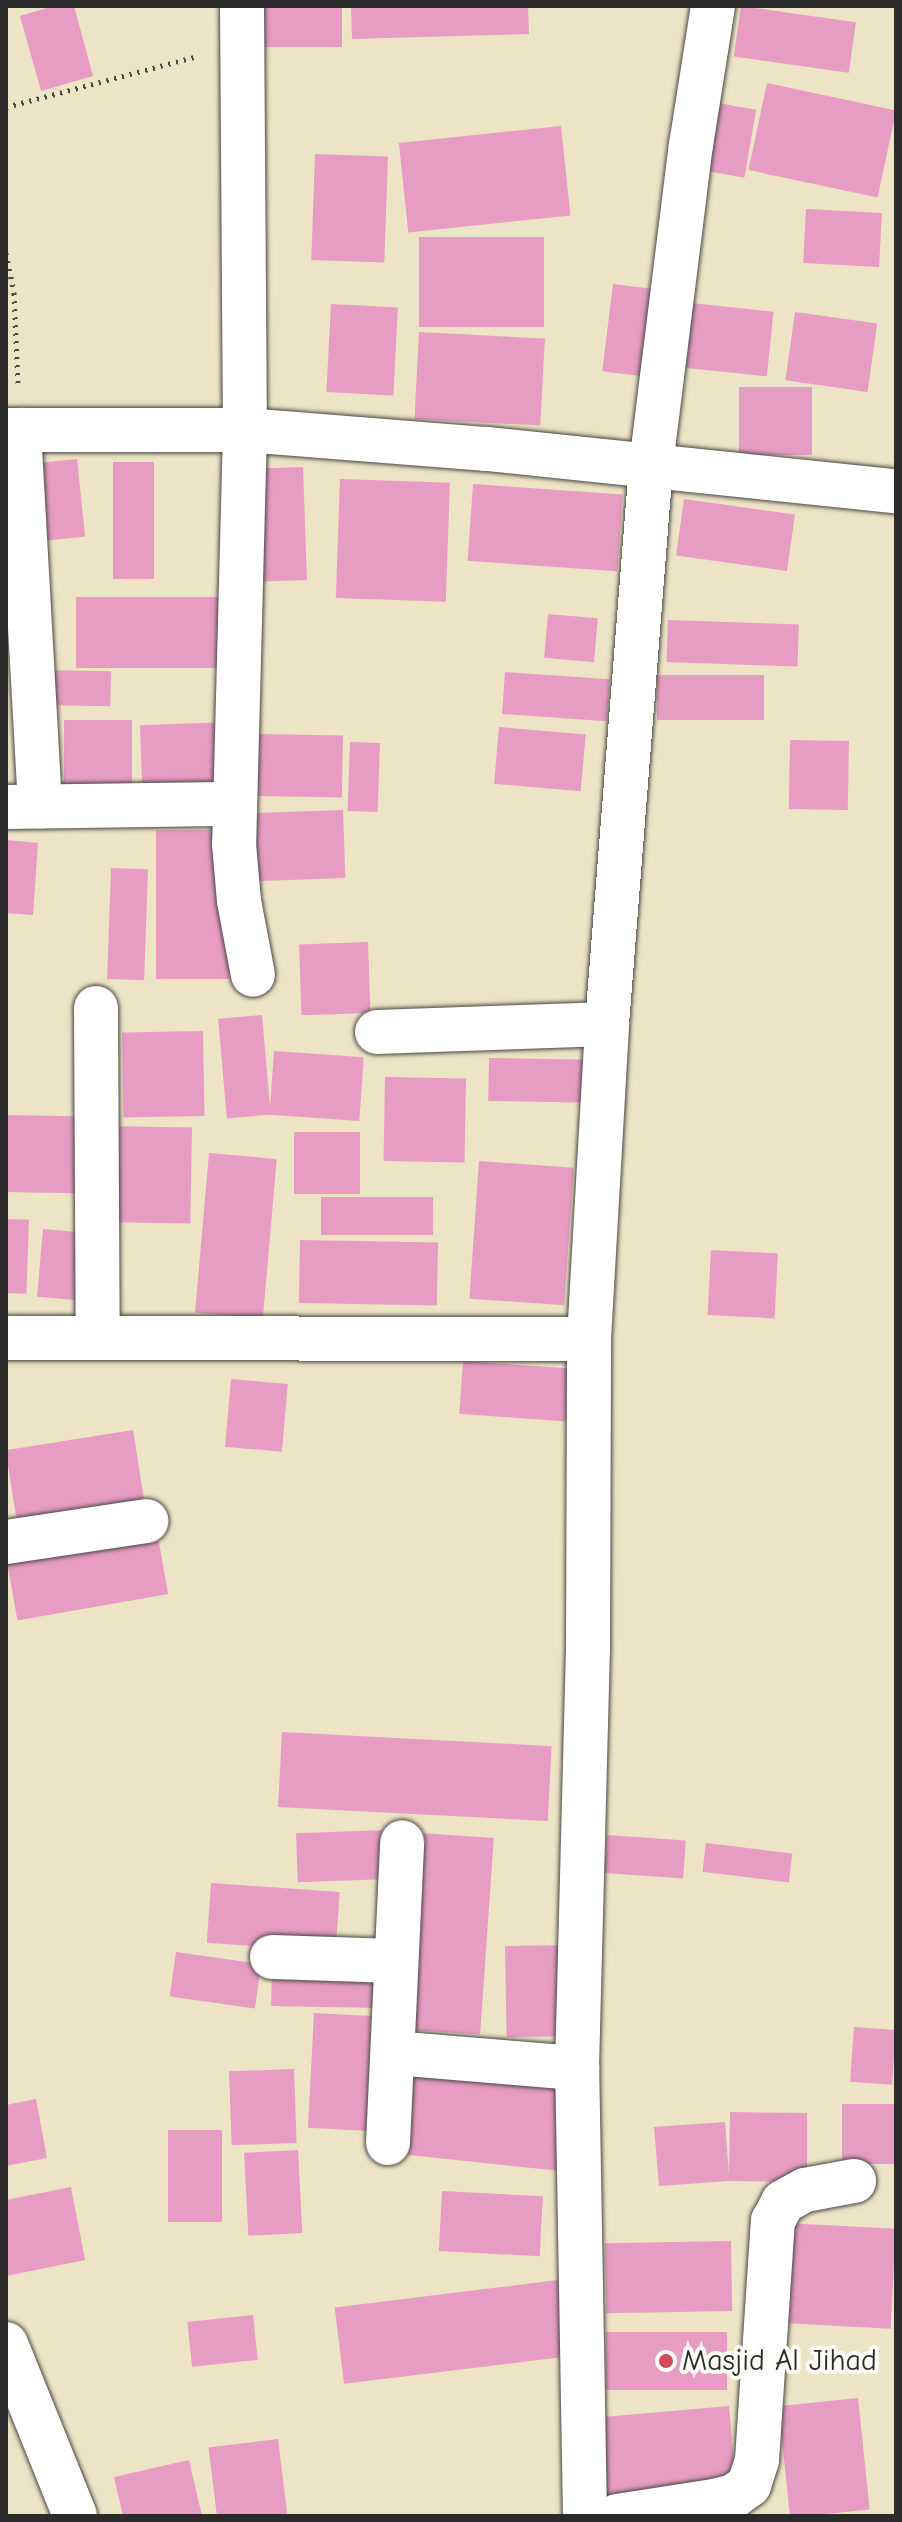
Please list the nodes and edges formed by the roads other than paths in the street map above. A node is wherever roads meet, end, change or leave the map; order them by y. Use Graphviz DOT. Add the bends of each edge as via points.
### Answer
graph roads {
  1 [pos="713,6"];
  2 [pos="244,24"];
  3 [pos="13,430"];
  4 [pos="245,430"];
  5 [pos="651,465"];
  6 [pos="896,491"];
  7 [pos="235,804"];
  8 [pos="23,806"];
  9 [pos="253,975"];
  10 [pos="96,1008"];
  11 [pos="607,1024"];
  12 [pos="377,1032"];
  13 [pos="6,1338"];
  14 [pos="98,1338"];
  15 [pos="589,1339"];
  16 [pos="146,1521"];
  17 [pos="6,1542"];
  18 [pos="402,1842"];
  19 [pos="272,1957"];
  20 [pos="395,1961"];
  21 [pos="393,2053"];
  22 [pos="577,2068"];
  23 [pos="388,2143"];
  24 [pos="854,2181"];
  25 [pos="6,2344"];
  26 [pos="75,2516"];
  27 [pos="585,2516"];
  28 [pos="617,2516"];
  1 -- 5 [label="street" via="686,176"];
  2 -- 4 [label="street"];
  3 -- 4 [label="street"];
  3 -- 8 [label="street"];
  4 -- 5 [label="street"];
  4 -- 7 [label="street"];
  5 -- 6 [label="street"];
  5 -- 11 [label="street"];
  7 -- 8 [label="street"];
  7 -- 9 [label="street" via="239,901"];
  10 -- 14 [label="street"];
  11 -- 12 [label="street"];
  11 -- 15 [label="street"];
  13 -- 14 [label="street"];
  14 -- 15 [label="street"];
  15 -- 22 [label="street" via="588,1650"];
  16 -- 17 [label="street"];
  18 -- 20 [label="street"];
  19 -- 20 [label="street"];
  20 -- 21 [label="street"];
  21 -- 22 [label="street"];
  21 -- 23 [label="street"];
  22 -- 27 [label="street"];
  24 -- 28 [label="street" via="805,2190 783,2202 773,2221 757,2460 749,2485 714,2501"];
  25 -- 26 [label="street"];
}
